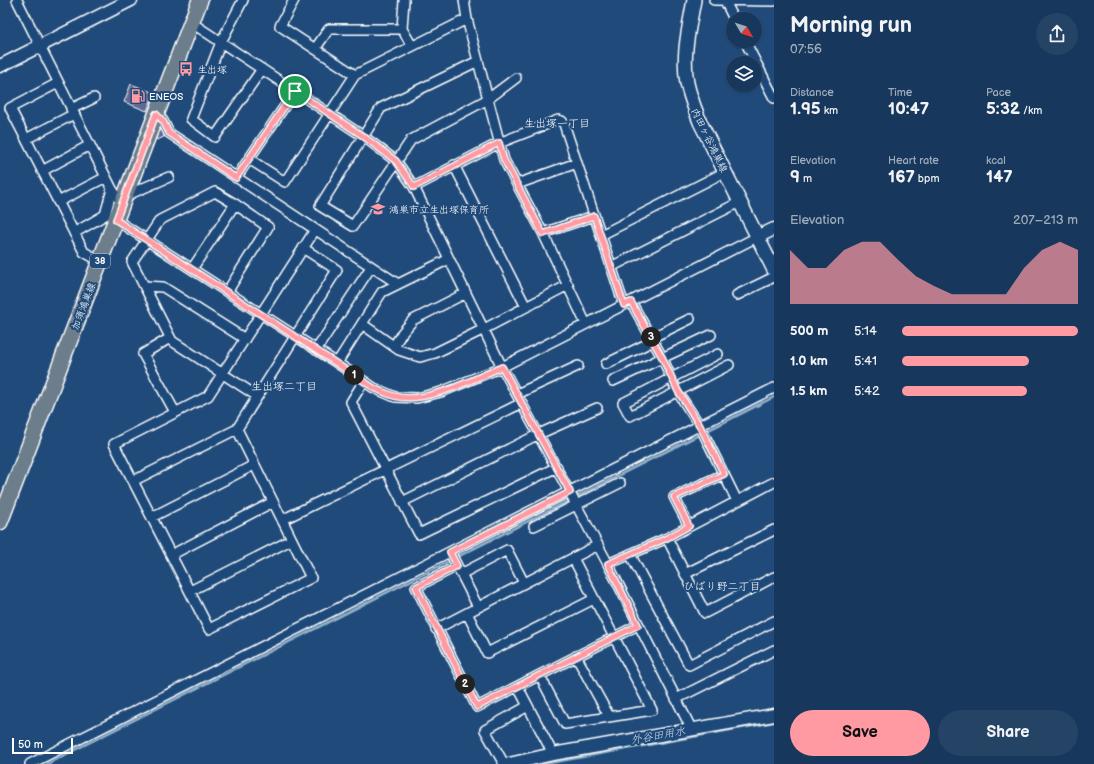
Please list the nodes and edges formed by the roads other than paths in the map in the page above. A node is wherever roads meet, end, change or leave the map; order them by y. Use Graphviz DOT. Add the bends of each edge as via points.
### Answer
graph roads {
  1 [pos="17,0"];
  2 [pos="131,0"];
  3 [pos="200,0"];
  4 [pos="243,0"];
  5 [pos="294,0"];
  6 [pos="404,0"];
  7 [pos="464,0"];
  8 [pos="694,0"];
  9 [pos="714,0"];
  10 [pos="725,1"];
  11 [pos="774,1"];
  12 [pos="730,12"];
  13 [pos="467,19"];
  14 [pos="192,23"];
  15 [pos="402,29"];
  16 [pos="221,42"];
  17 [pos="412,46"];
  18 [pos="40,47"];
  19 [pos="749,48"];
  20 [pos="315,49"];
  21 [pos="478,61"];
  22 [pos="0,66"];
  23 [pos="262,69"];
  24 [pos="355,74"];
  25 [pos="516,78"];
  26 [pos="58,83"];
  27 [pos="295,91"];
  28 [pos="94,98"];
  29 [pos="774,98"];
  30 [pos="488,99"];
  31 [pos="72,112"];
  32 [pos="330,113"];
  33 [pos="156,114"];
  34 [pos="363,136"];
  35 [pos="26,139"];
  36 [pos="499,143"];
  37 [pos="90,145"];
  38 [pos="249,159"];
  39 [pos="396,161"];
  40 [pos="577,163"];
  41 [pos="454,165"];
  42 [pos="42,170"];
  43 [pos="725,172"];
  44 [pos="106,177"];
  45 [pos="169,177"];
  46 [pos="236,178"];
  47 [pos="517,184"];
  48 [pos="414,187"];
  49 [pos="120,196"];
  50 [pos="58,202"];
  51 [pos="740,202"];
  52 [pos="235,204"];
  53 [pos="594,216"];
  54 [pos="116,220"];
  55 [pos="774,229"];
  56 [pos="315,230"];
  57 [pos="74,233"];
  58 [pos="543,234"];
  59 [pos="601,235"];
  60 [pos="757,237"];
  61 [pos="146,240"];
  62 [pos="303,248"];
  63 [pos="449,258"];
  64 [pos="100,261"];
  65 [pos="371,267"];
  66 [pos="611,267"];
  67 [pos="192,270"];
  68 [pos="774,270"];
  69 [pos="774,277"];
  70 [pos="398,284"];
  71 [pos="568,285"];
  72 [pos="144,286"];
  73 [pos="227,292"];
  74 [pos="466,293"];
  75 [pos="737,295"];
  76 [pos="628,304"];
  77 [pos="526,307"];
  78 [pos="261,314"];
  79 [pos="690,319"];
  80 [pos="362,324"];
  81 [pos="586,324"];
  82 [pos="484,329"];
  83 [pos="711,335"];
  84 [pos="294,337"];
  85 [pos="170,338"];
  86 [pos="245,339"];
  87 [pos="652,340"];
  88 [pos="394,346"];
  89 [pos="316,350"];
  90 [pos="718,354"];
  91 [pos="662,357"];
  92 [pos="337,363"];
  93 [pos="606,364"];
  94 [pos="729,365"];
  95 [pos="578,366"];
  96 [pos="502,367"];
  97 [pos="222,374"];
  98 [pos="671,379"];
  99 [pos="364,381"];
  100 [pos="613,381"];
  101 [pos="774,388"];
  102 [pos="678,391"];
  103 [pos="517,394"];
  104 [pos="258,396"];
  105 [pos="522,403"];
  106 [pos="597,408"];
  107 [pos="175,412"];
  108 [pos="700,426"];
  109 [pos="237,429"];
  110 [pos="539,434"];
  111 [pos="254,465"];
  112 [pos="557,467"];
  113 [pos="385,470"];
  114 [pos="724,474"];
  115 [pos="133,481"];
  116 [pos="774,482"];
  117 [pos="620,483"];
  118 [pos="570,492"];
  119 [pos="737,501"];
  120 [pos="273,502"];
  121 [pos="402,502"];
  122 [pos="576,504"];
  123 [pos="152,517"];
  124 [pos="282,520"];
  125 [pos="0,522"];
  126 [pos="534,526"];
  127 [pos="689,526"];
  128 [pos="774,530"];
  129 [pos="667,538"];
  130 [pos="292,540"];
  131 [pos="598,545"];
  132 [pos="450,552"];
  133 [pos="630,554"];
  134 [pos="171,555"];
  135 [pos="572,558"];
  136 [pos="608,564"];
  137 [pos="459,570"];
  138 [pos="685,574"];
  139 [pos="774,578"];
  140 [pos="524,583"];
  141 [pos="190,591"];
  142 [pos="594,599"];
  143 [pos="478,607"];
  144 [pos="467,613"];
  145 [pos="774,621"];
  146 [pos="638,625"];
  147 [pos="436,629"];
  148 [pos="614,637"];
  149 [pos="774,650"];
  150 [pos="576,656"];
  151 [pos="540,676"];
  152 [pos="518,687"];
  153 [pos="676,699"];
  154 [pos="528,706"];
  155 [pos="774,715"];
  156 [pos="610,716"];
  157 [pos="692,730"];
  158 [pos="553,754"];
  159 [pos="30,764"];
  160 [pos="504,764"];
  161 [pos="509,764"];
  1 -- 18 [label="street"];
  2 -- 18 [label="street"];
  3 -- 14 [label="main road, 加須鴻巣線 / 38"];
  4 -- 16 [label="street"];
  5 -- 20 [label="street" via="280,26"];
  6 -- 15 [label="street"];
  7 -- 13 [label="street"];
  8 -- 43 [label="main road, 内田ヶ谷鴻巣線" via="686,49 687,83 700,122"];
  9 -- 10 [label="street"];
  10 -- 11 [label="street"];
  10 -- 12 [label="street"];
  13 -- 17 [label="street"];
  13 -- 21 [label="street"];
  14 -- 16 [label="street"];
  14 -- 33 [label="main road, 加須鴻巣線 / 38"];
  15 -- 17 [label="street"];
  15 -- 20 [label="street" via="329,29"];
  16 -- 23 [label="street"];
  16 -- 23 [label="street" via="191,119 215,137"];
  17 -- 24 [label="street"];
  18 -- 22 [label="street"];
  18 -- 26 [label="street"];
  19 -- 29 [label="street"];
  20 -- 24 [label="street"];
  21 -- 30 [label="street"];
  21 -- 34 [label="street" via="382,108"];
  23 -- 27 [label="street"];
  24 -- 32 [label="street"];
  25 -- 30 [label="street"];
  26 -- 31 [label="street"];
  26 -- 35 [label="street" via="10,108"];
  27 -- 32 [label="street"];
  27 -- 38 [label="street"];
  28 -- 31 [label="street"];
  30 -- 36 [label="street"];
  30 -- 39 [label="street" via="411,140"];
  31 -- 35 [label="street"];
  31 -- 37 [label="street"];
  32 -- 34 [label="street"];
  32 -- 38 [label="street" via="285,182"];
  33 -- 46 [label="street" via="169,133"];
  33 -- 49 [label="main road, 加須鴻巣線 / 38"];
  34 -- 39 [label="street"];
  34 -- 39 [label="street" via="320,206 353,226"];
  35 -- 42 [label="street"];
  36 -- 40 [label="street" via="558,120 562,121"];
  36 -- 41 [label="street"];
  36 -- 47 [label="street" via="504,160"];
  37 -- 42 [label="street"];
  37 -- 44 [label="street"];
  38 -- 46 [label="street"];
  39 -- 48 [label="street"];
  40 -- 47 [label="street"];
  40 -- 53 [label="street"];
  41 -- 48 [label="street"];
  41 -- 77 [label="street"];
  42 -- 50 [label="street"];
  43 -- 51 [label="main road, 内田ヶ谷鴻巣線"];
  43 -- 59 [label="street"];
  44 -- 49 [label="street"];
  44 -- 50 [label="street"];
  45 -- 49 [label="street"];
  46 -- 56 [label="street"];
  47 -- 58 [label="street"];
  48 -- 63 [label="street"];
  49 -- 54 [label="main road, 加須鴻巣線 / 38"];
  49 -- 57 [label="street" via="104,215"];
  50 -- 57 [label="street"];
  51 -- 60 [label="main road, 内田ヶ谷鴻巣線"];
  51 -- 66 [label="street"];
  52 -- 61 [label="street" via="215,192 160,220"];
  52 -- 67 [label="street"];
  52 -- 73 [label="street" via="268,226"];
  53 -- 58 [label="street"];
  53 -- 59 [label="street"];
  54 -- 61 [label="street"];
  54 -- 64 [label="main road, 加須鴻巣線 / 38"];
  55 -- 60 [label="street"];
  56 -- 62 [label="street"];
  56 -- 65 [label="street"];
  57 -- 64 [label="street" via="84,252"];
  58 -- 71 [label="street"];
  59 -- 66 [label="street"];
  60 -- 68 [label="main road, 内田ヶ谷鴻巣線"];
  60 -- 76 [label="street"];
  61 -- 67 [label="street"];
  61 -- 72 [label="street" via="132,262"];
  62 -- 78 [label="street"];
  62 -- 84 [label="street" via="337,270"];
  63 -- 70 [label="street"];
  63 -- 74 [label="street"];
  64 -- 125 [label="main road, 加須鴻巣線 / 38"];
  65 -- 70 [label="street"];
  65 -- 89 [label="street"];
  66 -- 76 [label="street"];
  67 -- 73 [label="street"];
  69 -- 75 [label="street"];
  70 -- 80 [label="street" via="382,292"];
  71 -- 77 [label="street"];
  71 -- 81 [label="street"];
  72 -- 85 [label="street"];
  72 -- 86 [label="street" via="163,287"];
  73 -- 78 [label="street"];
  74 -- 82 [label="street"];
  74 -- 88 [label="street" via="413,320"];
  76 -- 81 [label="street"];
  76 -- 87 [label="street"];
  77 -- 82 [label="street"];
  78 -- 84 [label="street"];
  78 -- 86 [label="street"];
  79 -- 87 [label="street"];
  80 -- 88 [label="street"];
  80 -- 92 [label="street"];
  81 -- 96 [label="street"];
  82 -- 88 [label="street" via="435,353 420,356"];
  82 -- 96 [label="street"];
  83 -- 91 [label="street"];
  84 -- 89 [label="street"];
  84 -- 104 [label="street"];
  85 -- 97 [label="street"];
  85 -- 107 [label="street" via="143,354"];
  86 -- 97 [label="street"];
  87 -- 91 [label="street"];
  87 -- 93 [label="street"];
  89 -- 92 [label="street"];
  90 -- 98 [label="street"];
  91 -- 98 [label="street"];
  91 -- 100 [label="street"];
  92 -- 99 [label="street"];
  94 -- 102 [label="street"];
  95 -- 103 [label="street"];
  96 -- 99 [label="street" via="441,392 417,398 395,396"];
  96 -- 103 [label="street"];
  97 -- 104 [label="street"];
  97 -- 107 [label="street" via="208,396"];
  98 -- 102 [label="street"];
  98 -- 102 [label="street" via="623,403 630,416"];
  99 -- 113 [label="street" via="351,402"];
  101 -- 108 [label="street"];
  102 -- 108 [label="street"];
  103 -- 105 [label="street"];
  104 -- 109 [label="street"];
  105 -- 110 [label="street"];
  105 -- 113 [label="street"];
  106 -- 110 [label="street"];
  107 -- 115 [label="street" via="114,444"];
  108 -- 114 [label="street"];
  108 -- 118 [label="street"];
  109 -- 111 [label="street"];
  109 -- 115 [label="street"];
  110 -- 112 [label="street"];
  110 -- 121 [label="street"];
  111 -- 120 [label="street"];
  111 -- 123 [label="street"];
  112 -- 118 [label="street"];
  112 -- 121 [label="street" via="419,534"];
  113 -- 121 [label="street"];
  113 -- 124 [label="street"];
  114 -- 119 [label="street"];
  114 -- 127 [label="street" via="674,497"];
  115 -- 123 [label="street"];
  116 -- 119 [label="street"];
  117 -- 122 [label="street"];
  118 -- 122 [label="street"];
  118 -- 132 [label="street"];
  119 -- 127 [label="street"];
  120 -- 124 [label="street"];
  120 -- 134 [label="street"];
  122 -- 126 [label="street"];
  122 -- 131 [label="street"];
  123 -- 134 [label="street"];
  124 -- 130 [label="street"];
  127 -- 129 [label="street"];
  128 -- 138 [label="street"];
  129 -- 133 [label="street"];
  129 -- 138 [label="street"];
  130 -- 141 [label="street"];
  130 -- 141 [label="street" via="311,578 209,629"];
  131 -- 135 [label="street"];
  131 -- 136 [label="street"];
  132 -- 137 [label="street"];
  132 -- 159 [label="street"];
  133 -- 136 [label="street"];
  133 -- 145 [label="street" via="689,665"];
  134 -- 141 [label="street"];
  135 -- 140 [label="street"];
  135 -- 142 [label="street"];
  136 -- 146 [label="street"];
  137 -- 140 [label="street" via="507,550"];
  137 -- 143 [label="street"];
  137 -- 147 [label="street" via="416,587"];
  138 -- 139 [label="street" via="705,613"];
  140 -- 143 [label="street"];
  142 -- 144 [label="street" via="487,653"];
  142 -- 148 [label="street"];
  143 -- 144 [label="street"];
  144 -- 147 [label="street"];
  146 -- 148 [label="street"];
  146 -- 153 [label="street"];
  147 -- 152 [label="street" via="477,707"];
  148 -- 150 [label="street"];
  148 -- 156 [label="street" via="652,710"];
  149 -- 153 [label="street"];
  150 -- 151 [label="street"];
  150 -- 156 [label="street"];
  151 -- 152 [label="street"];
  151 -- 156 [label="street" via="565,724"];
  152 -- 154 [label="street"];
  153 -- 157 [label="street"];
  154 -- 158 [label="street"];
  154 -- 160 [label="street" via="485,730"];
  155 -- 157 [label="street"];
  157 -- 158 [label="street"];
  158 -- 161 [label="street"];
}
